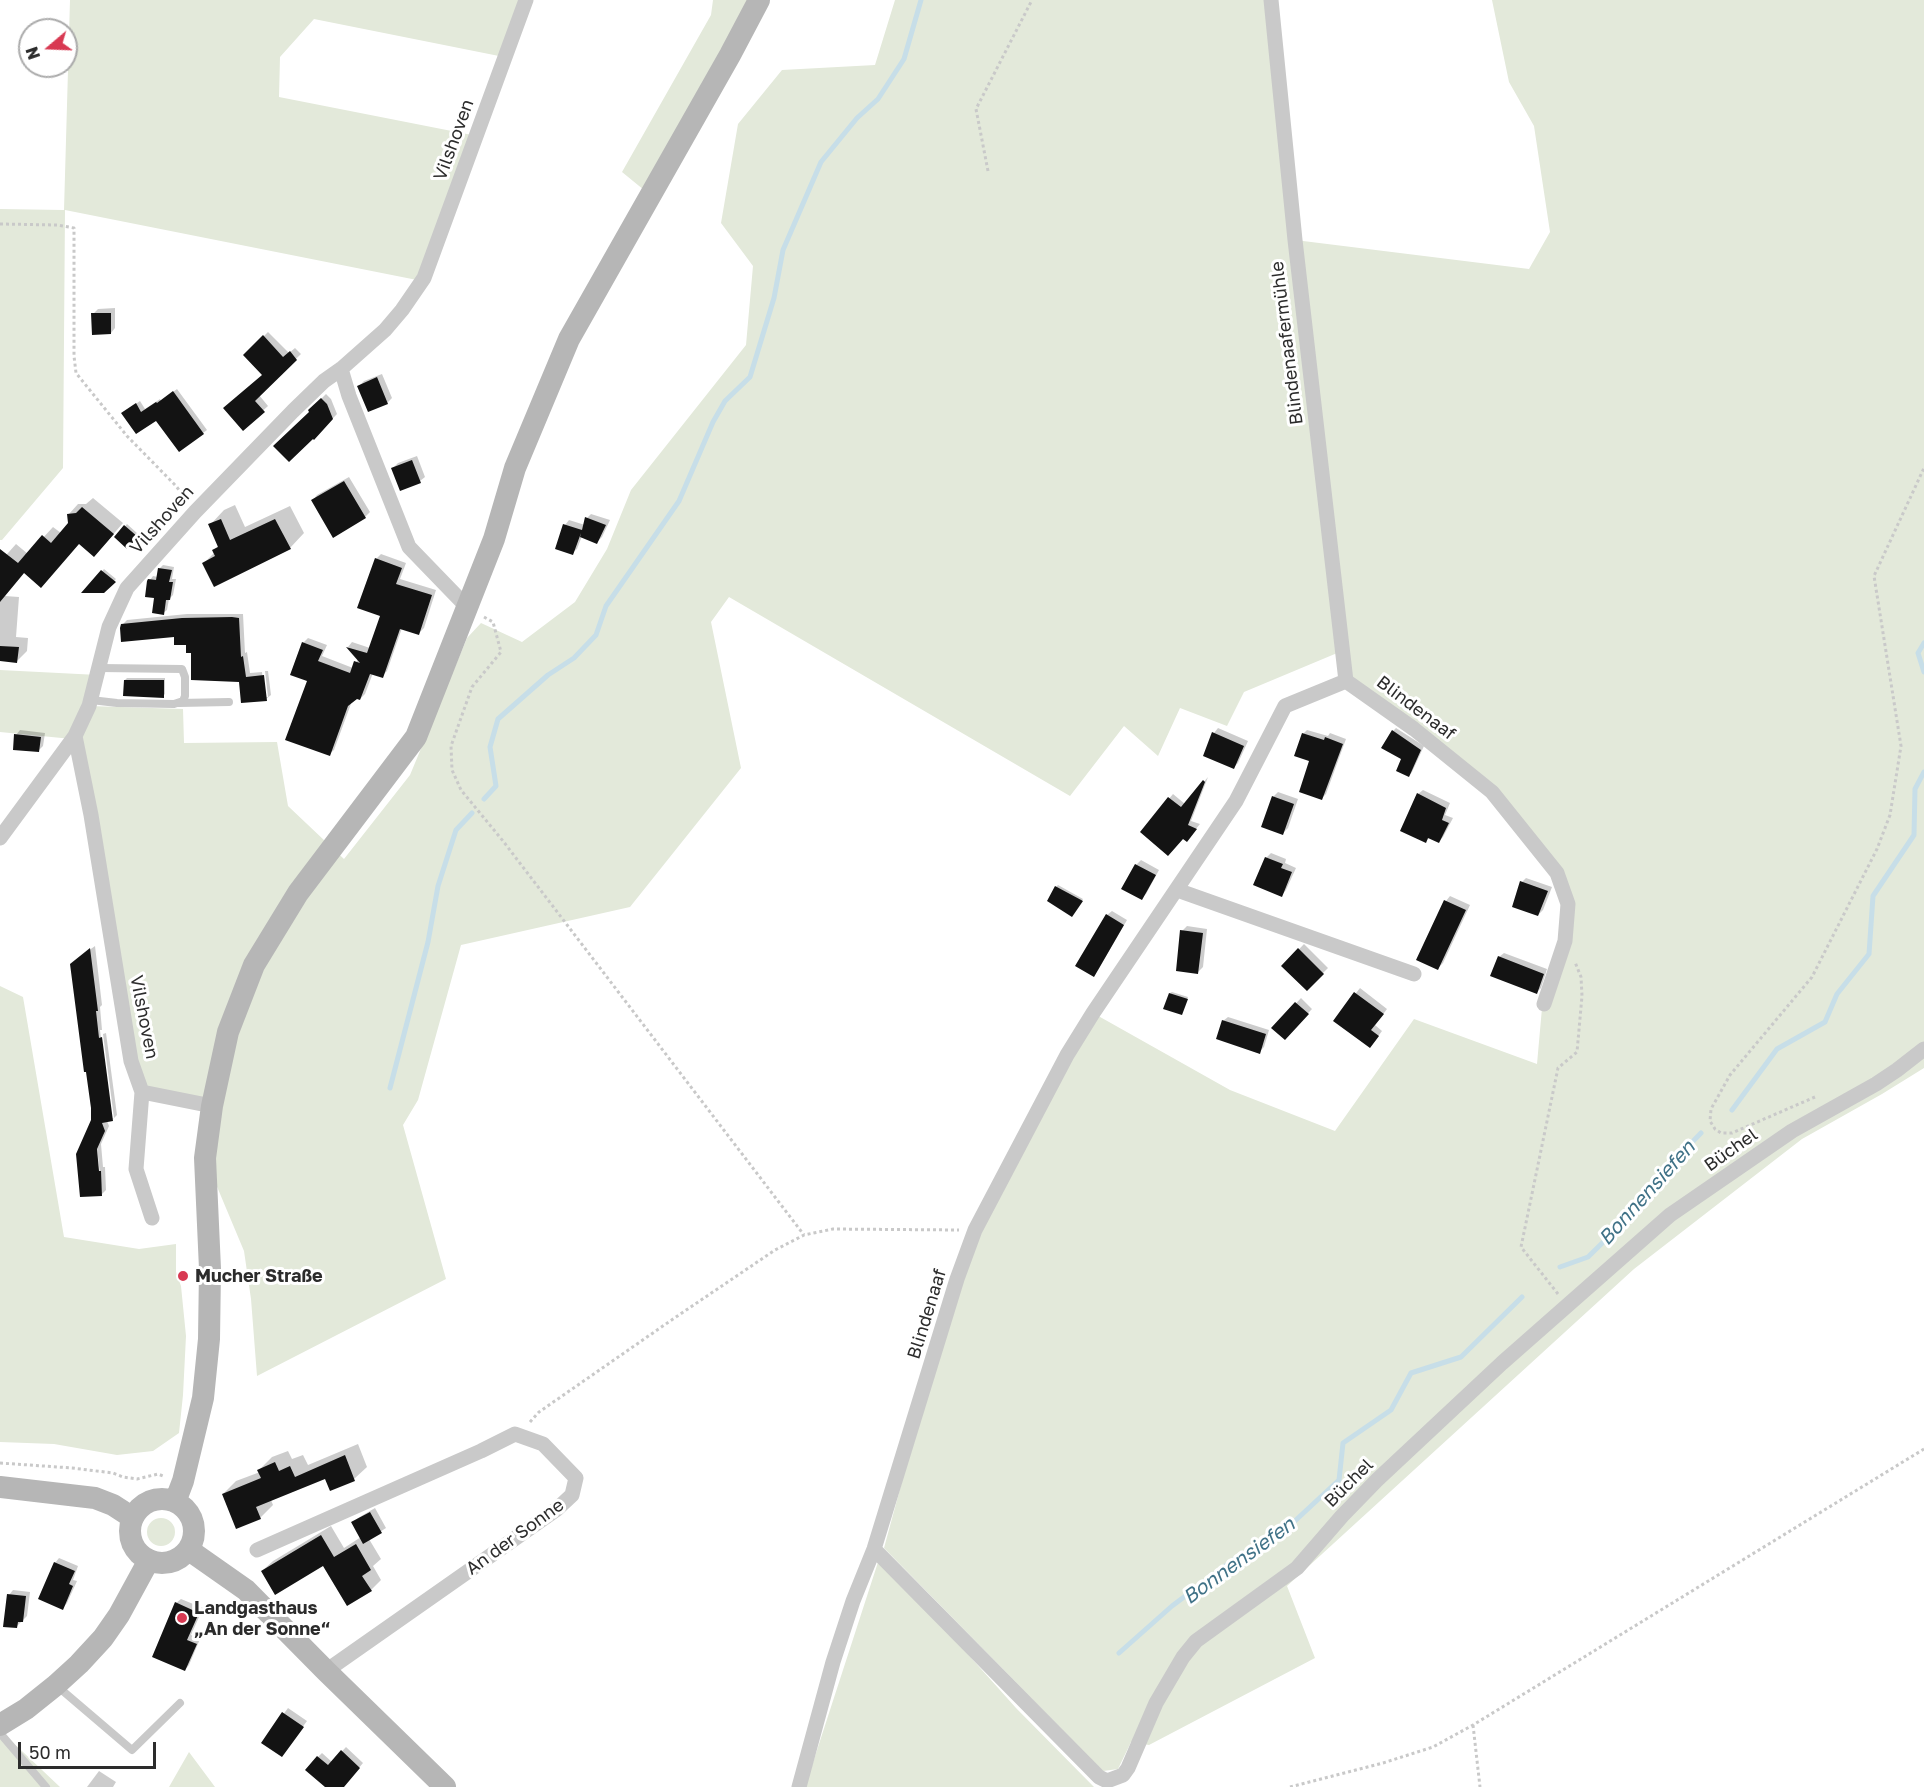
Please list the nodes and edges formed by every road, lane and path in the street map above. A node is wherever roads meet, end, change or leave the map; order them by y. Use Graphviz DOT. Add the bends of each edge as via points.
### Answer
graph roads {
  1 [pos="526,0"];
  2 [pos="759,0"];
  3 [pos="1032,0"];
  4 [pos="1271,0"];
  5 [pos="988,171"];
  6 [pos="0,224"];
  7 [pos="340,369"];
  8 [pos="1924,468"];
  9 [pos="195,512"];
  10 [pos="468,608"];
  11 [pos="100,668"];
  12 [pos="1346,681"];
  13 [pos="91,700"];
  14 [pos="229,702"];
  15 [pos="178,703"];
  16 [pos="75,736"];
  17 [pos="0,838"];
  18 [pos="1177,890"];
  19 [pos="1565,941"];
  20 [pos="1414,974"];
  21 [pos="1544,1004"];
  22 [pos="1924,1049"];
  23 [pos="142,1092"];
  24 [pos="1823,1094"];
  25 [pos="212,1106"];
  26 [pos="152,1218"];
  27 [pos="975,1230"];
  28 [pos="804,1235"];
  29 [pos="1566,1305"];
  30 [pos="525,1437"];
  31 [pos="1924,1449"];
  32 [pos="0,1463"];
  33 [pos="183,1480"];
  34 [pos="0,1487"];
  35 [pos="175,1502"];
  36 [pos="133,1518"];
  37 [pos="874,1549"];
  38 [pos="189,1550"];
  39 [pos="257,1550"];
  40 [pos="149,1560"];
  41 [pos="326,1671"];
  42 [pos="56,1685"];
  43 [pos="180,1702"];
  44 [pos="0,1725"];
  45 [pos="1473,1725"];
  46 [pos="0,1733"];
  47 [pos="46,1787"];
  48 [pos="445,1787"];
  49 [pos="799,1787"];
  50 [pos="1290,1787"];
  51 [pos="1480,1787"];
  1 -- 7 [label="street, Vilshoven" via="424,278 384,330"];
  2 -- 10 [label="main road" via="569,339 515,468"];
  3 -- 5 [label="path" via="976,109"];
  4 -- 12 [label="street, Blindenaafermühle"];
  6 -- 9 [label="path" via="74,228 76,373"];
  7 -- 9 [label="street, Vilshoven"];
  7 -- 10 [label="street" via="409,547"];
  8 -- 24 [label="path" via="1874,576 1901,746 1890,815 1877,849 1812,977 1730,1076 1711,1109 1710,1121 1721,1133 1732,1133"];
  9 -- 11 [label="street, Vilshoven" via="127,588 109,627"];
  10 -- 25 [label="main road" via="416,737 298,893 254,965 228,1032"];
  10 -- 28 [label="path" via="493,622 501,652 472,687 451,746 452,770 461,790"];
  11 -- 13 [label="street, Vilshoven"];
  11 -- 15 [label="lane" via="182,669 185,696"];
  12 -- 18 [label="street, Blindenaaf" via="1285,706 1236,801"];
  12 -- 19 [label="street, Blindenaaf" via="1492,792 1557,873 1568,904"];
  13 -- 15 [label="lane"];
  13 -- 16 [label="street, Vilshoven"];
  14 -- 15 [label="lane"];
  16 -- 17 [label="street, Vilshoven"];
  16 -- 23 [label="street, Vilshoven" via="131,1061"];
  18 -- 20 [label="street"];
  18 -- 27 [label="street, Blindenaaf" via="1067,1055"];
  19 -- 21 [label="street, Blindenaaf"];
  19 -- 29 [label="path" via="1581,977 1577,1052 1558,1068 1521,1247"];
  22 -- 29 [label="street, Büchel" via="1876,1084 1792,1131 1670,1215"];
  23 -- 25 [label="street"];
  23 -- 26 [label="street, Vilshoven" via="136,1169"];
  25 -- 33 [label="main road" via="205,1158 209,1339 203,1398"];
  27 -- 28 [label="path" via="833,1229"];
  27 -- 37 [label="street, Blindenaaf"];
  28 -- 30 [label="path" via="775,1250 539,1412 532,1418"];
  29 -- 37 [label="street, Büchel" via="1377,1480 1297,1568 1196,1641 1156,1703 1128,1768 1107,1781"];
  30 -- 39 [label="street" via="515,1434"];
  30 -- 41 [label="street, An der Sonne" via="543,1444 576,1478 572,1495"];
  31 -- 45 [label="path"];
  32 -- 33 [label="path" via="82,1469 137,1479 158,1474"];
  33 -- 35 [label="main road"];
  34 -- 36 [label="main road" via="95,1498"];
  35 -- 36 [label="main road" via="160,1500 146,1504"];
  35 -- 38 [label="main road" via="184,1508 194,1528"];
  36 -- 40 [label="main road" via="132,1541 138,1553"];
  37 -- 49 [label="street, Blindenaaf" via="833,1662"];
  38 -- 40 [label="main road" via="171,1562"];
  38 -- 41 [label="main road" via="246,1590"];
  40 -- 42 [label="main road" via="103,1638"];
  41 -- 48 [label="main road"];
  42 -- 43 [label="lane" via="132,1750"];
  42 -- 44 [label="main road"];
  45 -- 50 [label="path" via="1433,1747"];
  45 -- 51 [label="path"];
  46 -- 47 [label="lane"];
}
